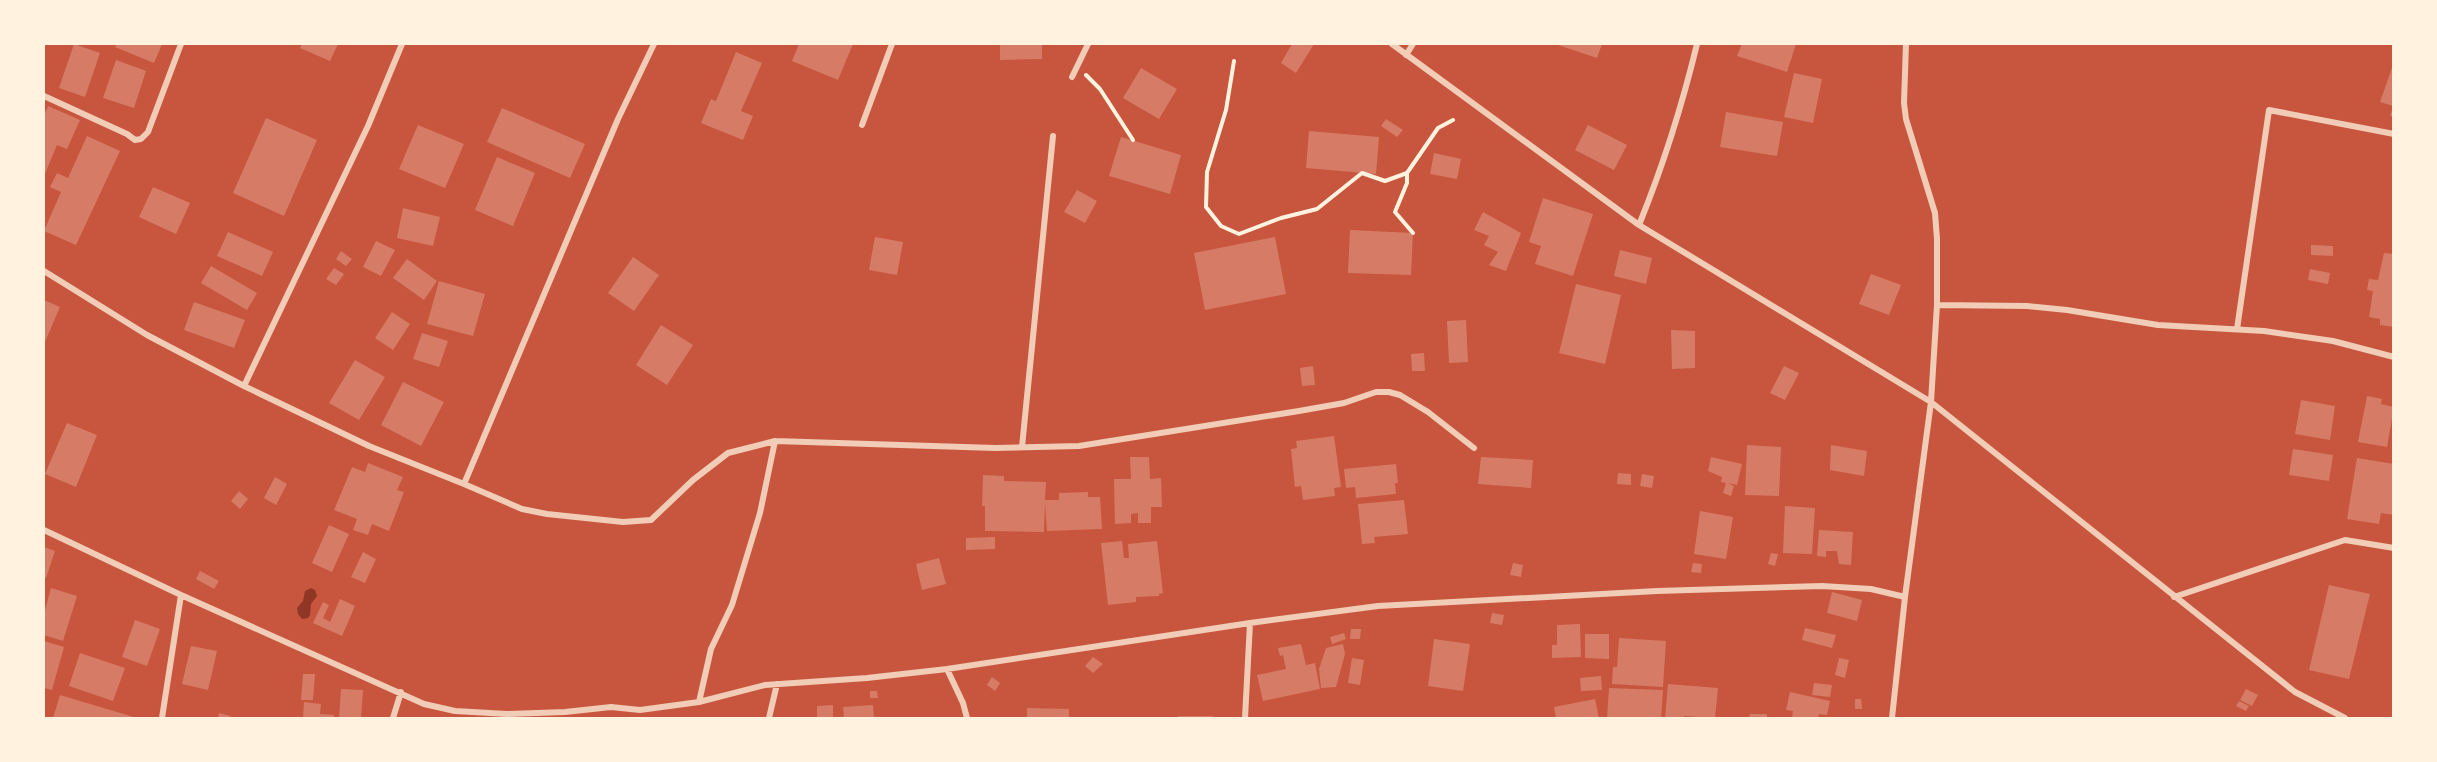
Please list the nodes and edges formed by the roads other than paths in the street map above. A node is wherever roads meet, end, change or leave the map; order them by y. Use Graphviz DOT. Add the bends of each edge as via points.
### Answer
graph roads {
  1 [pos="181,44"];
  2 [pos="402,44"];
  3 [pos="654,44"];
  4 [pos="892,44"];
  5 [pos="1088,44"];
  6 [pos="1392,44"];
  7 [pos="1413,44"];
  8 [pos="1696,44"];
  9 [pos="1906,44"];
  10 [pos="1406,55"];
  11 [pos="1072,77"];
  12 [pos="44,96"];
  13 [pos="862,125"];
  14 [pos="2394,134"];
  15 [pos="1053,136"];
  16 [pos="1639,225"];
  17 [pos="44,271"];
  18 [pos="1937,305"];
  19 [pos="2236,329"];
  20 [pos="2394,357"];
  21 [pos="244,386"];
  22 [pos="1930,402"];
  23 [pos="775,441"];
  24 [pos="1022,447"];
  25 [pos="1474,448"];
  26 [pos="464,484"];
  27 [pos="44,530"];
  28 [pos="2394,548"];
  29 [pos="181,595"];
  30 [pos="1905,597"];
  31 [pos="2174,597"];
  32 [pos="1250,623"];
  33 [pos="947,669"];
  34 [pos="777,684"];
  35 [pos="401,692"];
  36 [pos="699,702"];
  37 [pos="162,718"];
  38 [pos="393,718"];
  39 [pos="770,718"];
  40 [pos="967,718"];
  41 [pos="1245,718"];
  42 [pos="1892,718"];
  43 [pos="2345,718"];
  1 -- 12 [label="street" via="148,132 141,139 135,141"];
  2 -- 21 [label="street" via="368,126"];
  3 -- 26 [label="street" via="618,119"];
  4 -- 13 [label="street"];
  5 -- 11 [label="street"];
  6 -- 10 [label="street"];
  7 -- 10 [label="street"];
  8 -- 16 [label="street" via="1660,174"];
  9 -- 18 [label="street" via="1904,103 1935,213"];
  10 -- 16 [label="street"];
  14 -- 19 [label="street" via="2269,110"];
  15 -- 24 [label="street"];
  16 -- 22 [label="street"];
  17 -- 21 [label="street" via="147,335"];
  18 -- 19 [label="street" via="2067,310 2158,325"];
  18 -- 22 [label="street"];
  19 -- 20 [label="street" via="2333,341"];
  21 -- 26 [label="street" via="369,446"];
  22 -- 30 [label="street"];
  22 -- 31 [label="street"];
  23 -- 24 [label="street"];
  23 -- 26 [label="street" via="728,453 651,520 623,522 522,509"];
  23 -- 36 [label="street" via="760,513 732,605 711,649"];
  24 -- 25 [label="street" via="1126,440 1389,392 1428,412"];
  27 -- 29 [label="street"];
  28 -- 31 [label="street" via="2345,540"];
  29 -- 35 [label="street"];
  29 -- 37 [label="street"];
  30 -- 32 [label="street" via="1871,589 1822,586 1657,591 1378,606"];
  30 -- 42 [label="street"];
  31 -- 43 [label="street" via="2295,692"];
  32 -- 33 [label="street"];
  32 -- 41 [label="street"];
  33 -- 34 [label="street"];
  33 -- 40 [label="street"];
  34 -- 36 [label="street"];
  34 -- 39 [label="street"];
  35 -- 36 [label="street" via="424,704 454,711 507,714 611,707 640,710"];
  35 -- 38 [label="street"];
}
